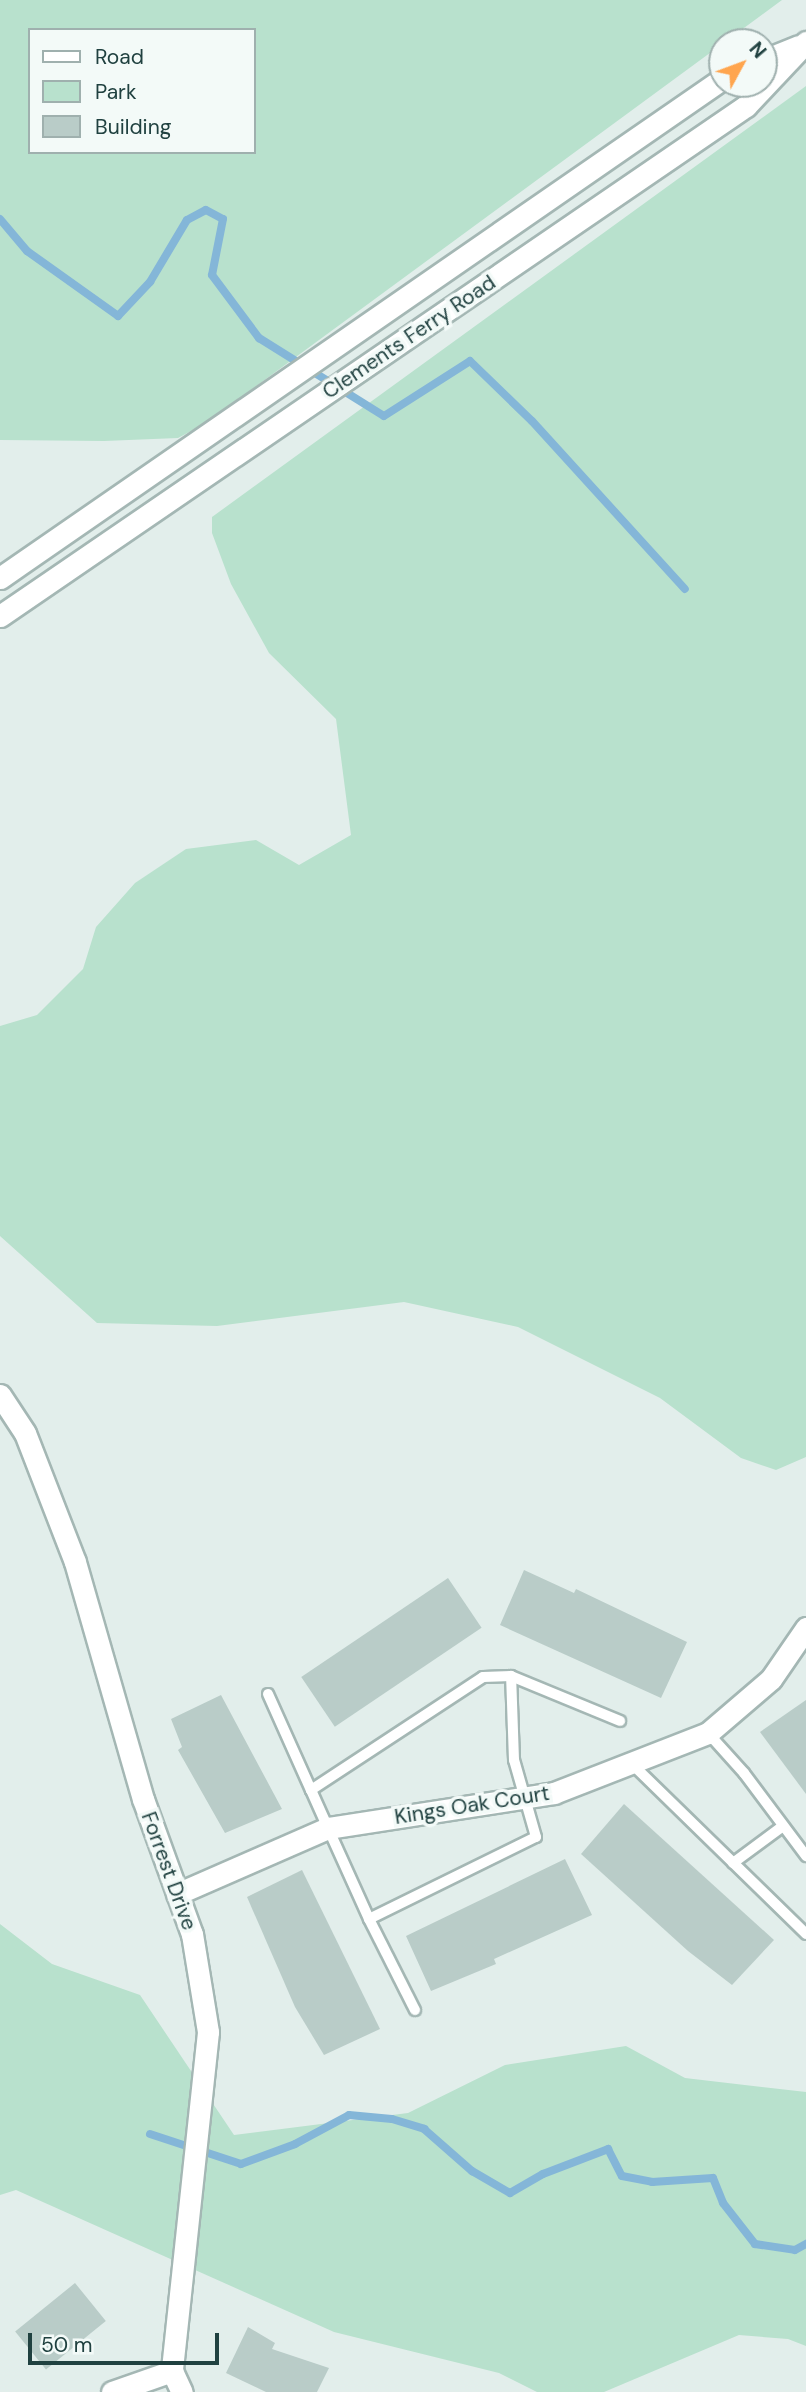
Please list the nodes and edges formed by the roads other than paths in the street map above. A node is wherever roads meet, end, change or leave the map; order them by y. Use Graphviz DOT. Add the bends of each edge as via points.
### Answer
graph roads {
  1 [pos="806,42"];
  2 [pos="778,54"];
  3 [pos="708,89"];
  4 [pos="0,578"];
  5 [pos="0,616"];
  6 [pos="0,1395"];
  7 [pos="806,1628"];
  8 [pos="511,1676"];
  9 [pos="268,1694"];
  10 [pos="620,1721"];
  11 [pos="708,1734"];
  12 [pos="631,1763"];
  13 [pos="311,1790"];
  14 [pos="525,1798"];
  15 [pos="783,1826"];
  16 [pos="328,1828"];
  17 [pos="806,1856"];
  18 [pos="733,1863"];
  19 [pos="177,1894"];
  20 [pos="369,1919"];
  21 [pos="806,1934"];
  22 [pos="415,2010"];
  23 [pos="172,2371"];
  24 [pos="112,2392"];
  25 [pos="182,2392"];
  1 -- 2 [label="main road, Clements Ferry Road"];
  1 -- 5 [label="main road, Clements Ferry Road" via="746,106"];
  3 -- 4 [label="main road, Clements Ferry Road"];
  6 -- 19 [label="main road, Forrest Drive" via="25,1433 75,1562 143,1799"];
  7 -- 11 [label="main road, Kings Oak Court" via="771,1679"];
  8 -- 10 [label="lane"];
  8 -- 13 [label="lane" via="483,1677"];
  8 -- 14 [label="lane" via="514,1760"];
  9 -- 13 [label="lane"];
  11 -- 12 [label="main road, Kings Oak Court"];
  11 -- 15 [label="lane"];
  12 -- 14 [label="main road, Kings Oak Court" via="554,1793"];
  12 -- 18 [label="lane"];
  13 -- 16 [label="lane"];
  14 -- 16 [label="main road, Kings Oak Court"];
  14 -- 20 [label="lane" via="536,1837"];
  15 -- 17 [label="lane"];
  15 -- 18 [label="lane"];
  16 -- 19 [label="main road, Kings Oak Court"];
  16 -- 20 [label="lane"];
  18 -- 21 [label="lane"];
  19 -- 23 [label="main road, Forrest Drive" via="192,1934 208,2032"];
  20 -- 22 [label="lane"];
  23 -- 24 [label="main road"];
  23 -- 25 [label="main road"];
}
